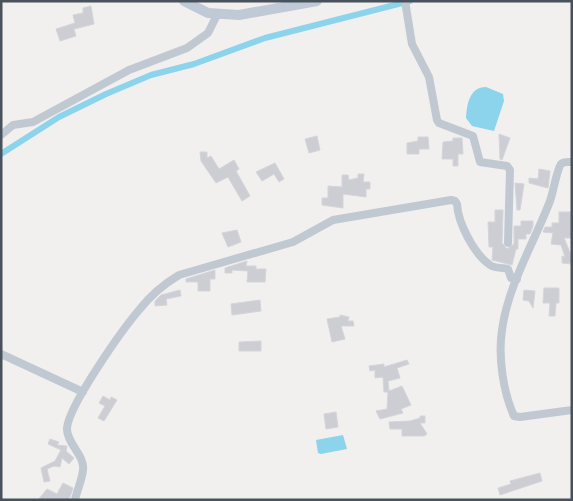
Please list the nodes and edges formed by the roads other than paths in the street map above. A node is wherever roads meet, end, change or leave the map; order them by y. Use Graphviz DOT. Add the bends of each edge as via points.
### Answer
graph roads {
  1 [pos="184,1"];
  2 [pos="317,1"];
  3 [pos="405,1"];
  4 [pos="289,4"];
  5 [pos="218,15"];
  6 [pos="1,135"];
  7 [pos="572,162"];
  8 [pos="508,243"];
  9 [pos="517,280"];
  10 [pos="1,354"];
  11 [pos="83,392"];
  12 [pos="572,410"];
  13 [pos="75,500"];
  1 -- 5 [label="main road"];
  2 -- 4 [label="main road"];
  3 -- 8 [label="street" via="412,44 429,77 439,123 473,136 480,162 507,166 510,170"];
  4 -- 5 [label="main road" via="239,15"];
  5 -- 6 [label="street" via="208,33 187,48 129,70 33,122 13,125"];
  7 -- 9 [label="street" via="560,166 550,200"];
  9 -- 11 [label="street" via="512,278 508,269 491,266 484,259 462,226 456,201 333,220 293,242 189,271 170,280 139,309"];
  9 -- 12 [label="street" via="502,330 501,356 513,414 516,418"];
  10 -- 11 [label="street"];
  11 -- 13 [label="street" via="67,426 67,434 83,464"];
}
